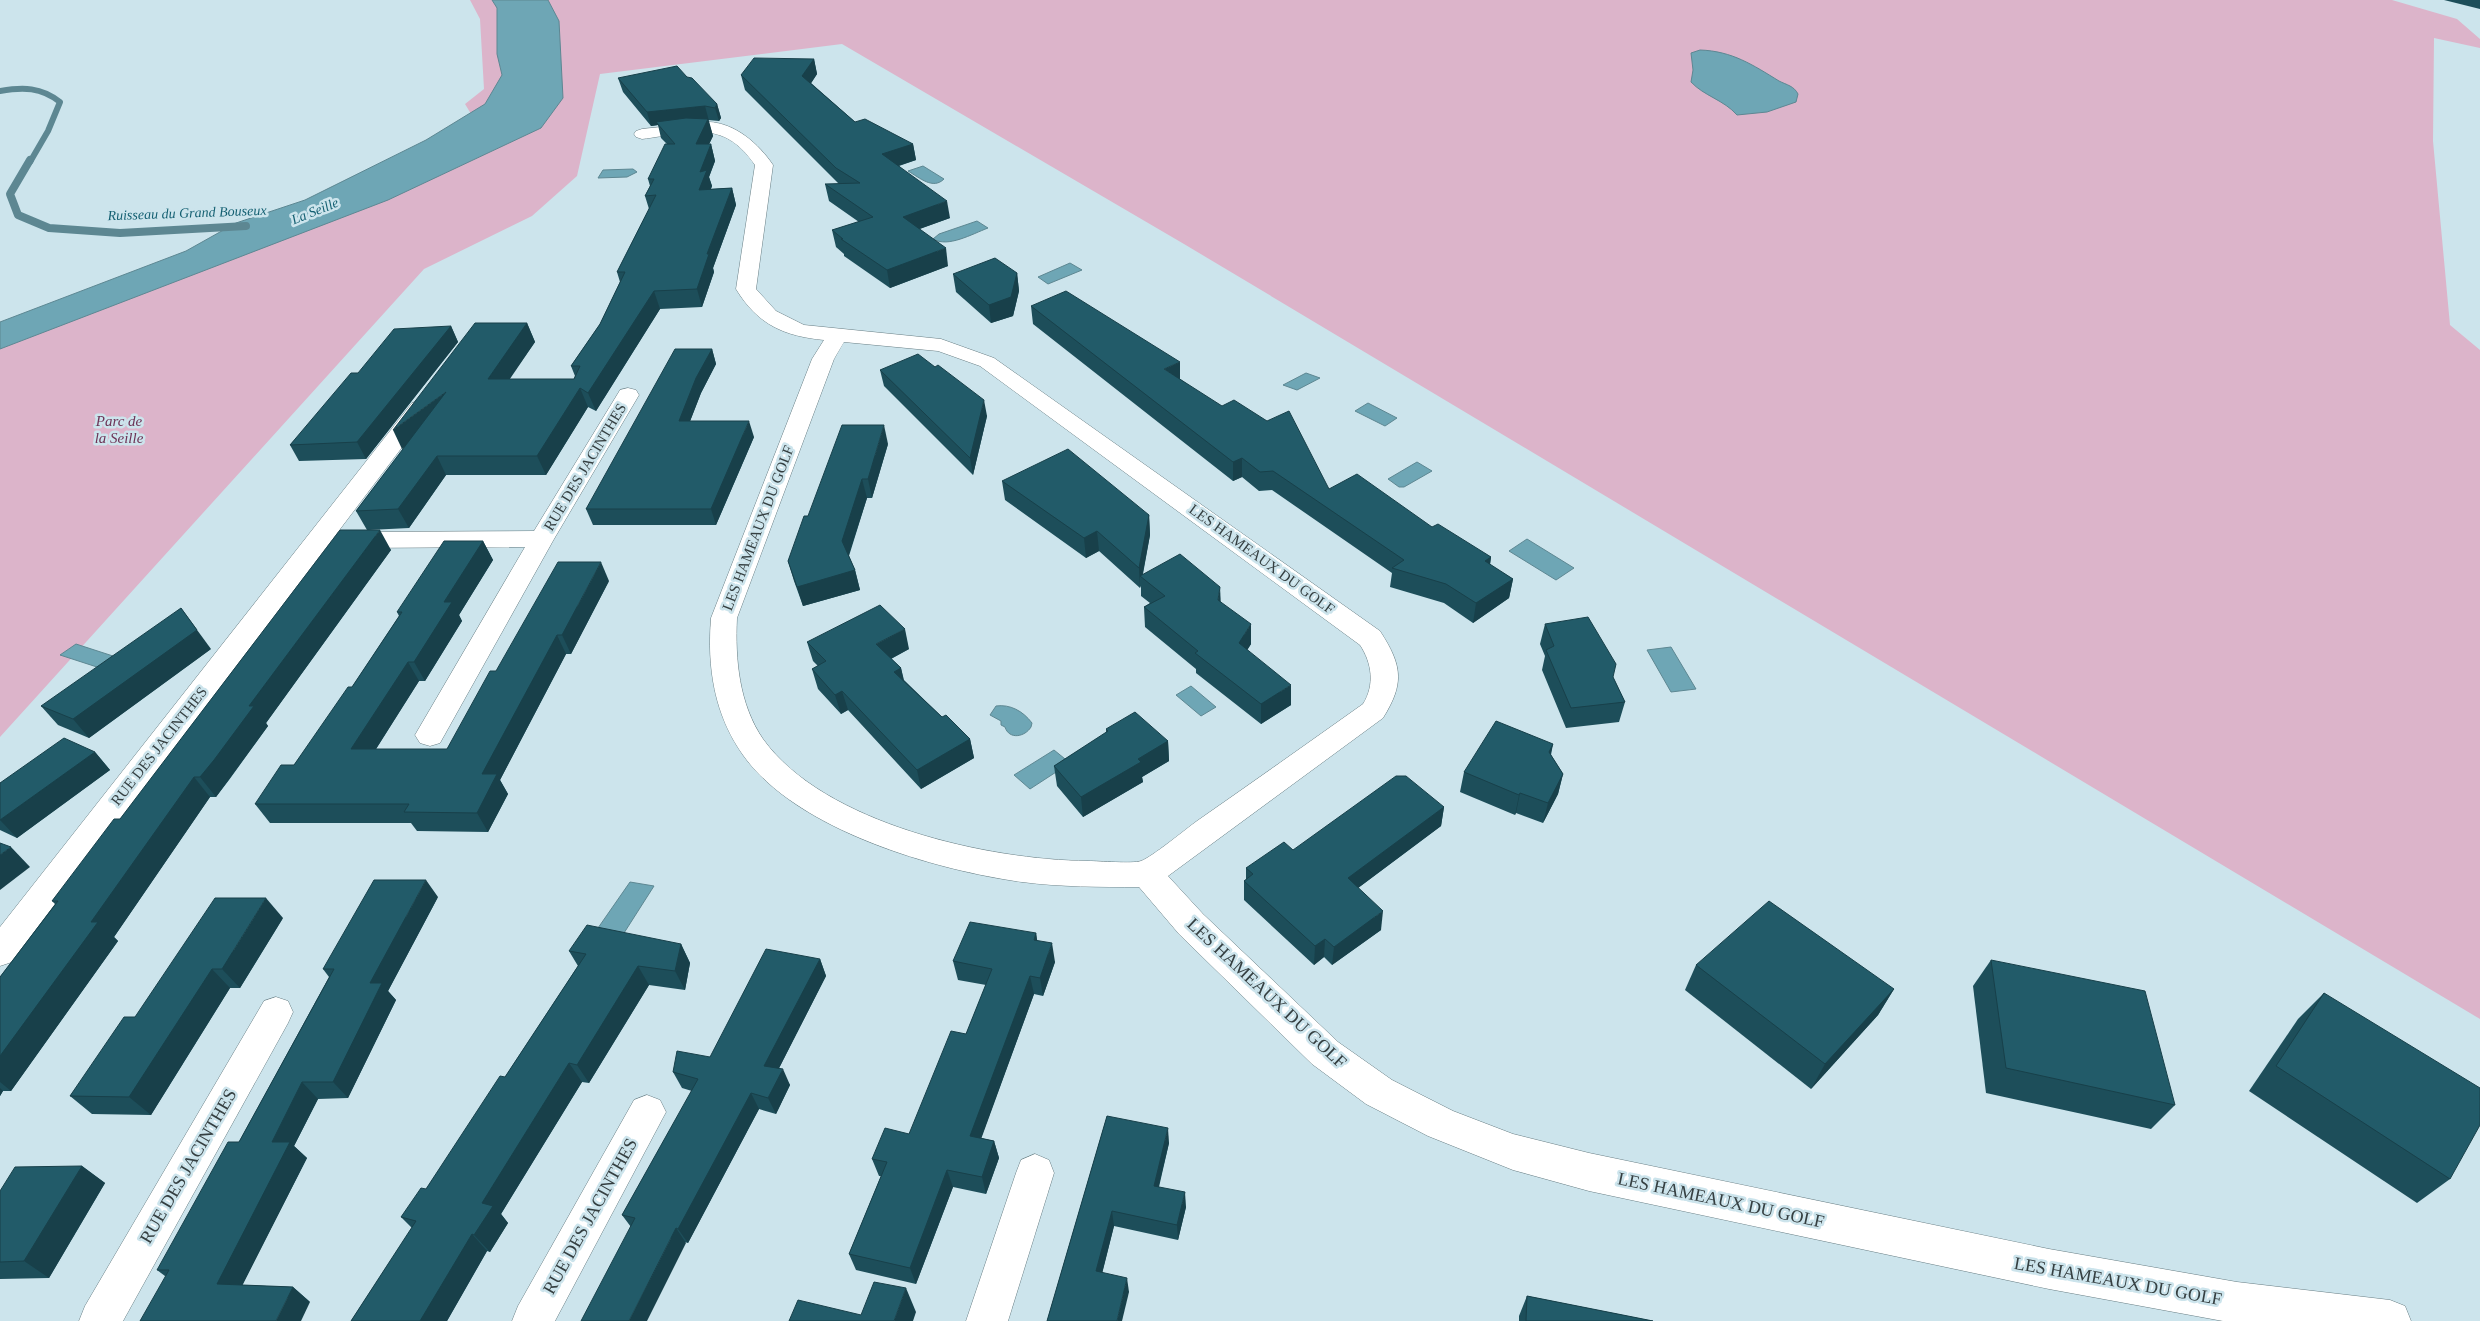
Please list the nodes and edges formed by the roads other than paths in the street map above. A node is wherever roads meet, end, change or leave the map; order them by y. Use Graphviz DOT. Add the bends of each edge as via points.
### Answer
graph roads {
  1 [pos="642,134"];
  2 [pos="837,336"];
  3 [pos="438,386"];
  4 [pos="628,395"];
  5 [pos="542,539"];
  6 [pos="319,540"];
  7 [pos="430,735"];
  8 [pos="1146,874"];
  9 [pos="0,952"];
  10 [pos="276,1012"];
  11 [pos="648,1112"];
  12 [pos="1035,1173"];
  13 [pos="100,1321"];
  14 [pos="534,1321"];
  15 [pos="988,1321"];
  16 [pos="2390,1321"];
  1 -- 2 [label="street, LES HAMEAUX DU GOLF" via="718,127 759,157 764,165 746,289 754,304 782,324 800,331"];
  2 -- 8 [label="street, LES HAMEAUX DU GOLF" via="823,359 724,618 721,650 726,683 754,748 777,772 812,799 852,822 956,857 1058,873"];
  2 -- 8 [label="street, LES HAMEAUX DU GOLF" via="941,345 987,362 1356,627 1378,650 1386,675 1381,701 1374,711"];
  3 -- 6 [label="street, RUE DES JACINTHES"];
  4 -- 5 [label="street, RUE DES JACINTHES"];
  5 -- 6 [label="street, RUE DES JACINTHES"];
  5 -- 7 [label="street, RUE DES JACINTHES"];
  6 -- 9 [label="street, RUE DES JACINTHES"];
  8 -- 16 [label="street, LES HAMEAUX DU GOLF" via="1192,924 1325,1052 1379,1092 1442,1124 1513,1152 1589,1172 2049,1269 2237,1302"];
  10 -- 13 [label="street, RUE DES JACINTHES"];
  11 -- 14 [label="street, RUE DES JACINTHES"];
  12 -- 15 [label="street"];
}
